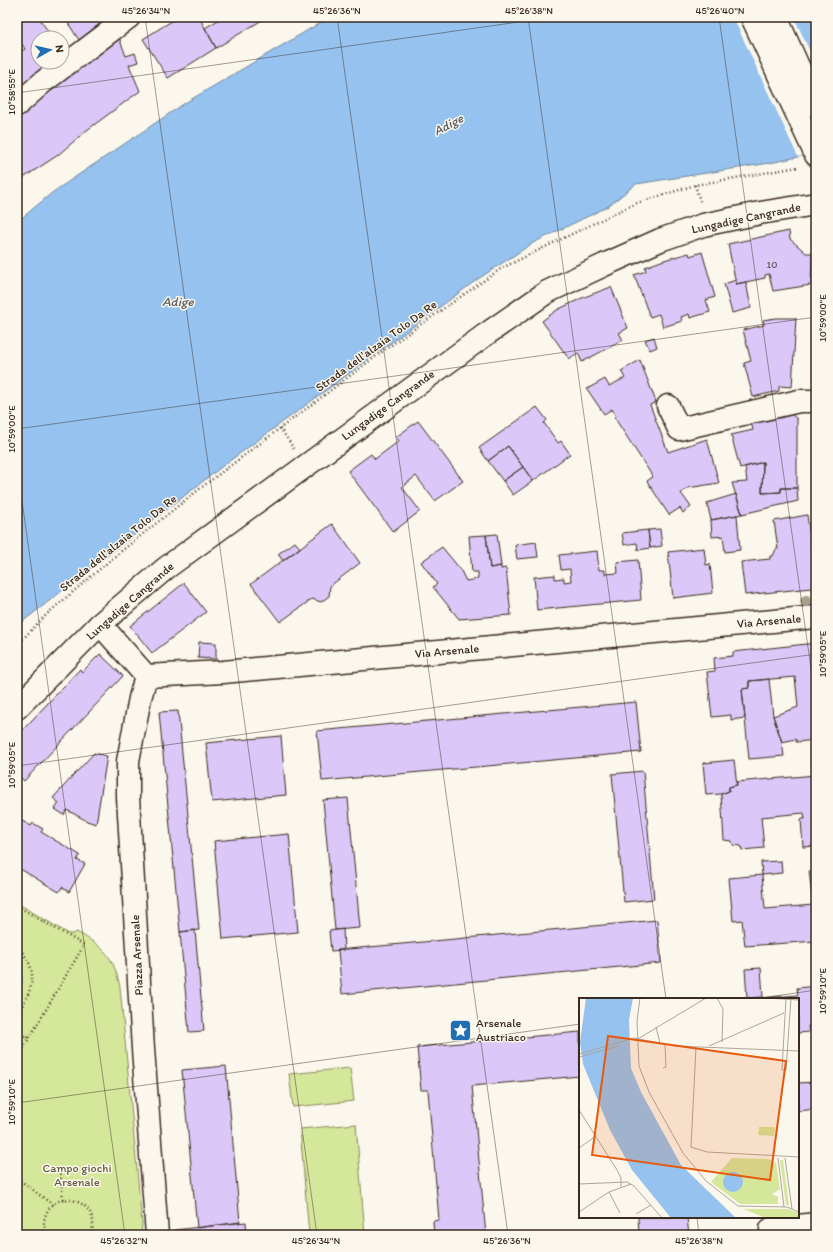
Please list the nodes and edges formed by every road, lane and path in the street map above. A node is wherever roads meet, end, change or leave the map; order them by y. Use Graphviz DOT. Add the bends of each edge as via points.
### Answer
graph roads {
  1 [pos="129,17"];
  2 [pos="752,17"];
  3 [pos="776,17"];
  4 [pos="17,105"];
  5 [pos="816,106"];
  6 [pos="808,161"];
  7 [pos="695,185"];
  8 [pos="816,204"];
  9 [pos="701,205"];
  10 [pos="816,401"];
  11 [pos="668,406"];
  12 [pos="280,428"];
  13 [pos="306,465"];
  14 [pos="816,616"];
  15 [pos="99,626"];
  16 [pos="17,644"];
  17 [pos="146,676"];
  18 [pos="17,708"];
  19 [pos="17,906"];
  20 [pos="17,947"];
  21 [pos="17,1014"];
  22 [pos="17,1032"];
  23 [pos="29,1038"];
  24 [pos="17,1059"];
  25 [pos="60,1170"];
  26 [pos="17,1178"];
  27 [pos="63,1200"];
  28 [pos="53,1205"];
  29 [pos="816,1224"];
  30 [pos="46,1234"];
  31 [pos="40,1235"];
  32 [pos="90,1235"];
  33 [pos="157,1235"];
  34 [pos="771,1235"];
  1 -- 4 [label="street" via="43,82"];
  2 -- 6 [label="street"];
  3 -- 5 [label="street"];
  6 -- 7 [label="path, Strada dell'alzaia Tolo Da Re"];
  7 -- 9 [label="path"];
  7 -- 12 [label="path, Strada dell'alzaia Tolo Da Re" via="634,204 502,268 387,348"];
  8 -- 13 [label="street, Lungadige Cangrande" via="703,225 660,240 548,292"];
  10 -- 11 [label="street" via="799,401 679,429"];
  12 -- 13 [label="path"];
  12 -- 16 [label="path, Strada dell'alzaia Tolo Da Re" via="114,557 47,614"];
  13 -- 15 [label="street, Lungadige Cangrande" via="166,568"];
  14 -- 17 [label="street, Via Arsenale" via="223,672"];
  15 -- 17 [label="street"];
  15 -- 18 [label="street, Lungadige Cangrande"];
  17 -- 33 [label="street, Piazza Arsenale" via="128,761 128,797"];
  19 -- 23 [label="path" via="84,945"];
  20 -- 21 [label="path" via="32,970 32,985"];
  22 -- 23 [label="path"];
  23 -- 24 [label="path"];
  25 -- 27 [label="path"];
  26 -- 28 [label="path"];
  27 -- 28 [label="path"];
  27 -- 32 [label="path" via="73,1200 89,1211 93,1221"];
  28 -- 30 [label="path" via="46,1213"];
  29 -- 34 [label="street" via="771,1229"];
  30 -- 31 [label="path"];
}
